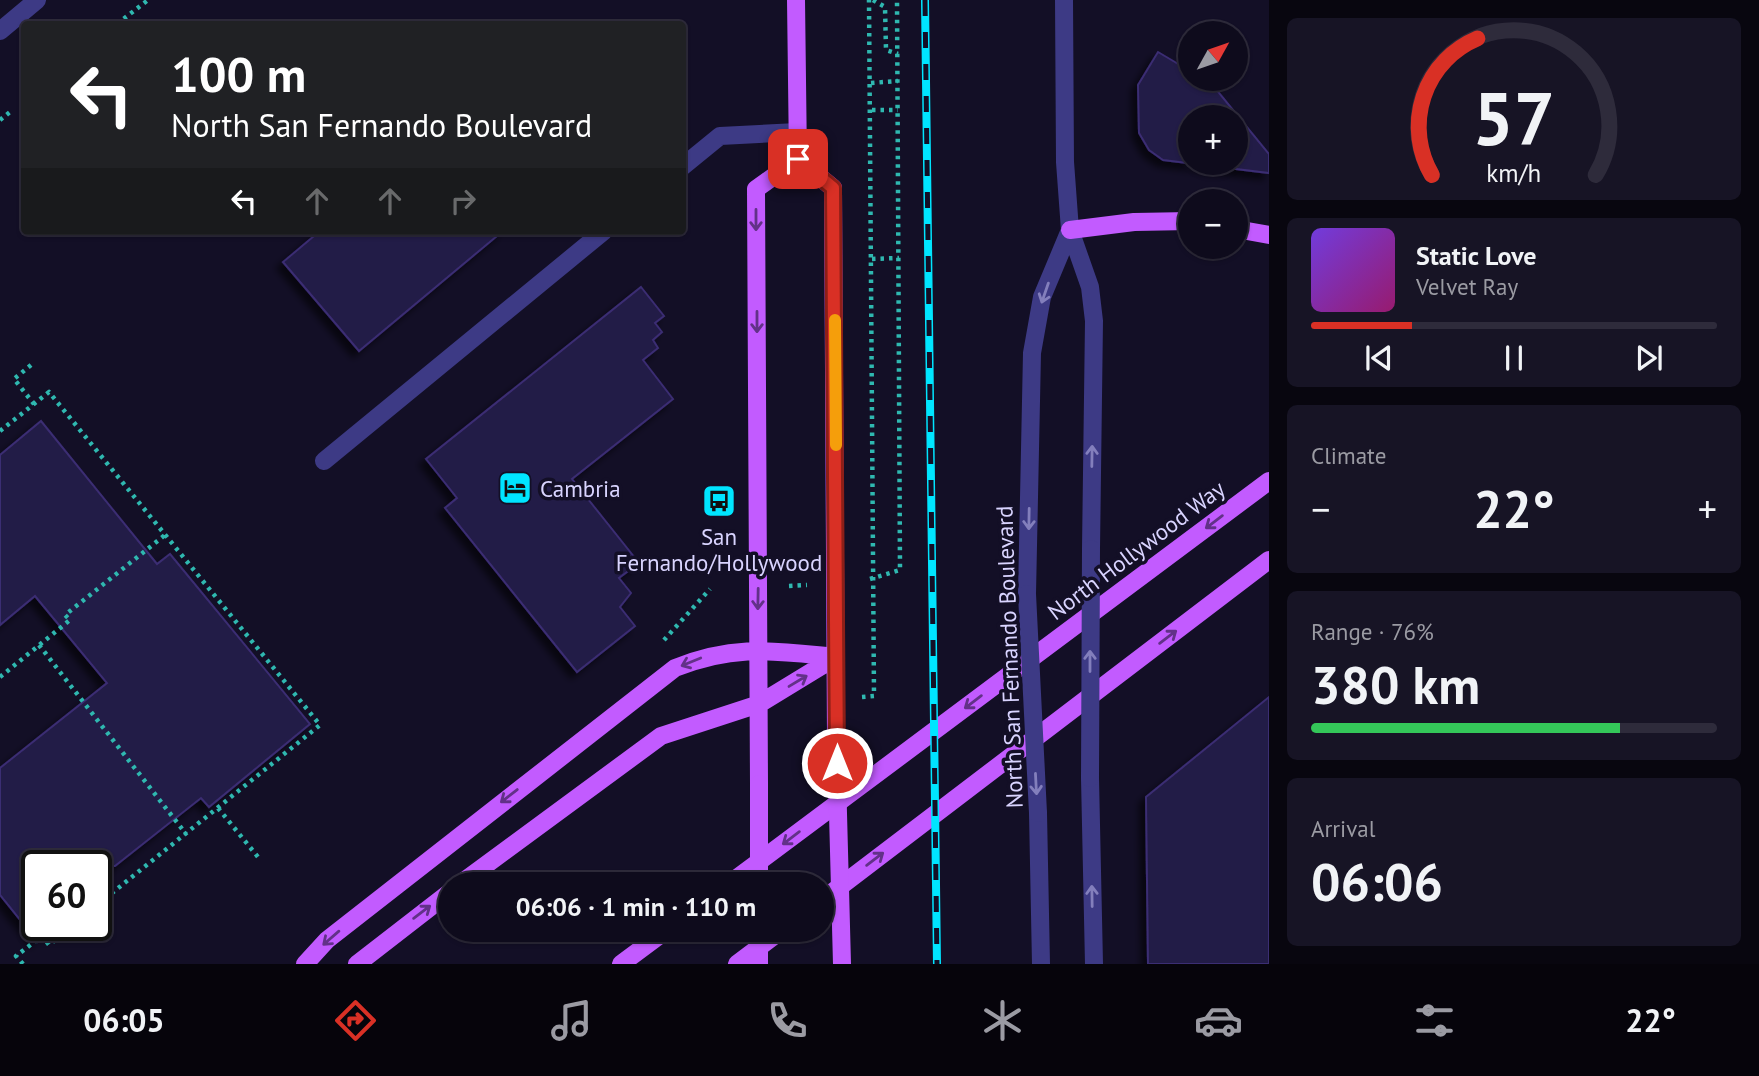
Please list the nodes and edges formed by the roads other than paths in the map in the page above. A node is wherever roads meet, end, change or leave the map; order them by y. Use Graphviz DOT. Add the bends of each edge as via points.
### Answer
graph roads {
  1 [pos="37,0"];
  2 [pos="796,0"];
  3 [pos="1064,0"];
  4 [pos="0,31"];
  5 [pos="797,132"];
  6 [pos="798,159"];
  7 [pos="686,164"];
  8 [pos="1178,221"];
  9 [pos="1070,230"];
  10 [pos="1248,231"];
  11 [pos="1269,234"];
  12 [pos="599,235"];
  13 [pos="324,461"];
  14 [pos="1269,481"];
  15 [pos="1269,560"];
  16 [pos="758,649"];
  17 [pos="836,657"];
  18 [pos="759,704"];
  19 [pos="476,872"];
  20 [pos="745,872"];
  21 [pos="759,872"];
  22 [pos="834,891"];
  23 [pos="438,901"];
  24 [pos="651,942"];
  25 [pos="759,942"];
  26 [pos="766,942"];
  27 [pos="305,964"];
  28 [pos="357,964"];
  29 [pos="621,964"];
  30 [pos="737,964"];
  31 [pos="760,964"];
  32 [pos="842,964"];
  33 [pos="1041,964"];
  34 [pos="1094,964"];
  1 -- 4 [label="street"];
  2 -- 5 [label="main road"];
  3 -- 9 [label="street, North San Fernando Boulevard"];
  5 -- 6 [label="main road"];
  5 -- 7 [label="street" via="720,136"];
  6 -- 16 [label="main road, one-way" via="756,189"];
  6 -- 17 [label="main road" via="833,188"];
  8 -- 9 [label="main road"];
  9 -- 33 [label="street, North San Fernando Boulevard, one-way, bridge" via="1042,297 1032,353 1027,594"];
  34 -- 9 [label="street, North San Fernando Boulevard, one-way, bridge" via="1090,778 1094,321 1090,287"];
  10 -- 11 [label="main road"];
  12 -- 13 [label="street"];
  14 -- 20 [label="main road, North Hollywood Way, one-way"];
  22 -- 15 [label="main road, one-way"];
  16 -- 17 [label="main road"];
  16 -- 18 [label="main road"];
  16 -- 27 [label="main road, one-way" via="709,655 675,668 327,940"];
  18 -- 17 [label="main road, one-way"];
  17 -- 32 [label="main road, bridge"];
  18 -- 19 [label="main road" via="661,736"];
  18 -- 21 [label="main road, bridge"];
  28 -- 23 [label="main road, one-way"];
  24 -- 29 [label="main road"];
  25 -- 31 [label="main road, bridge"];
  26 -- 30 [label="main road"];
}
